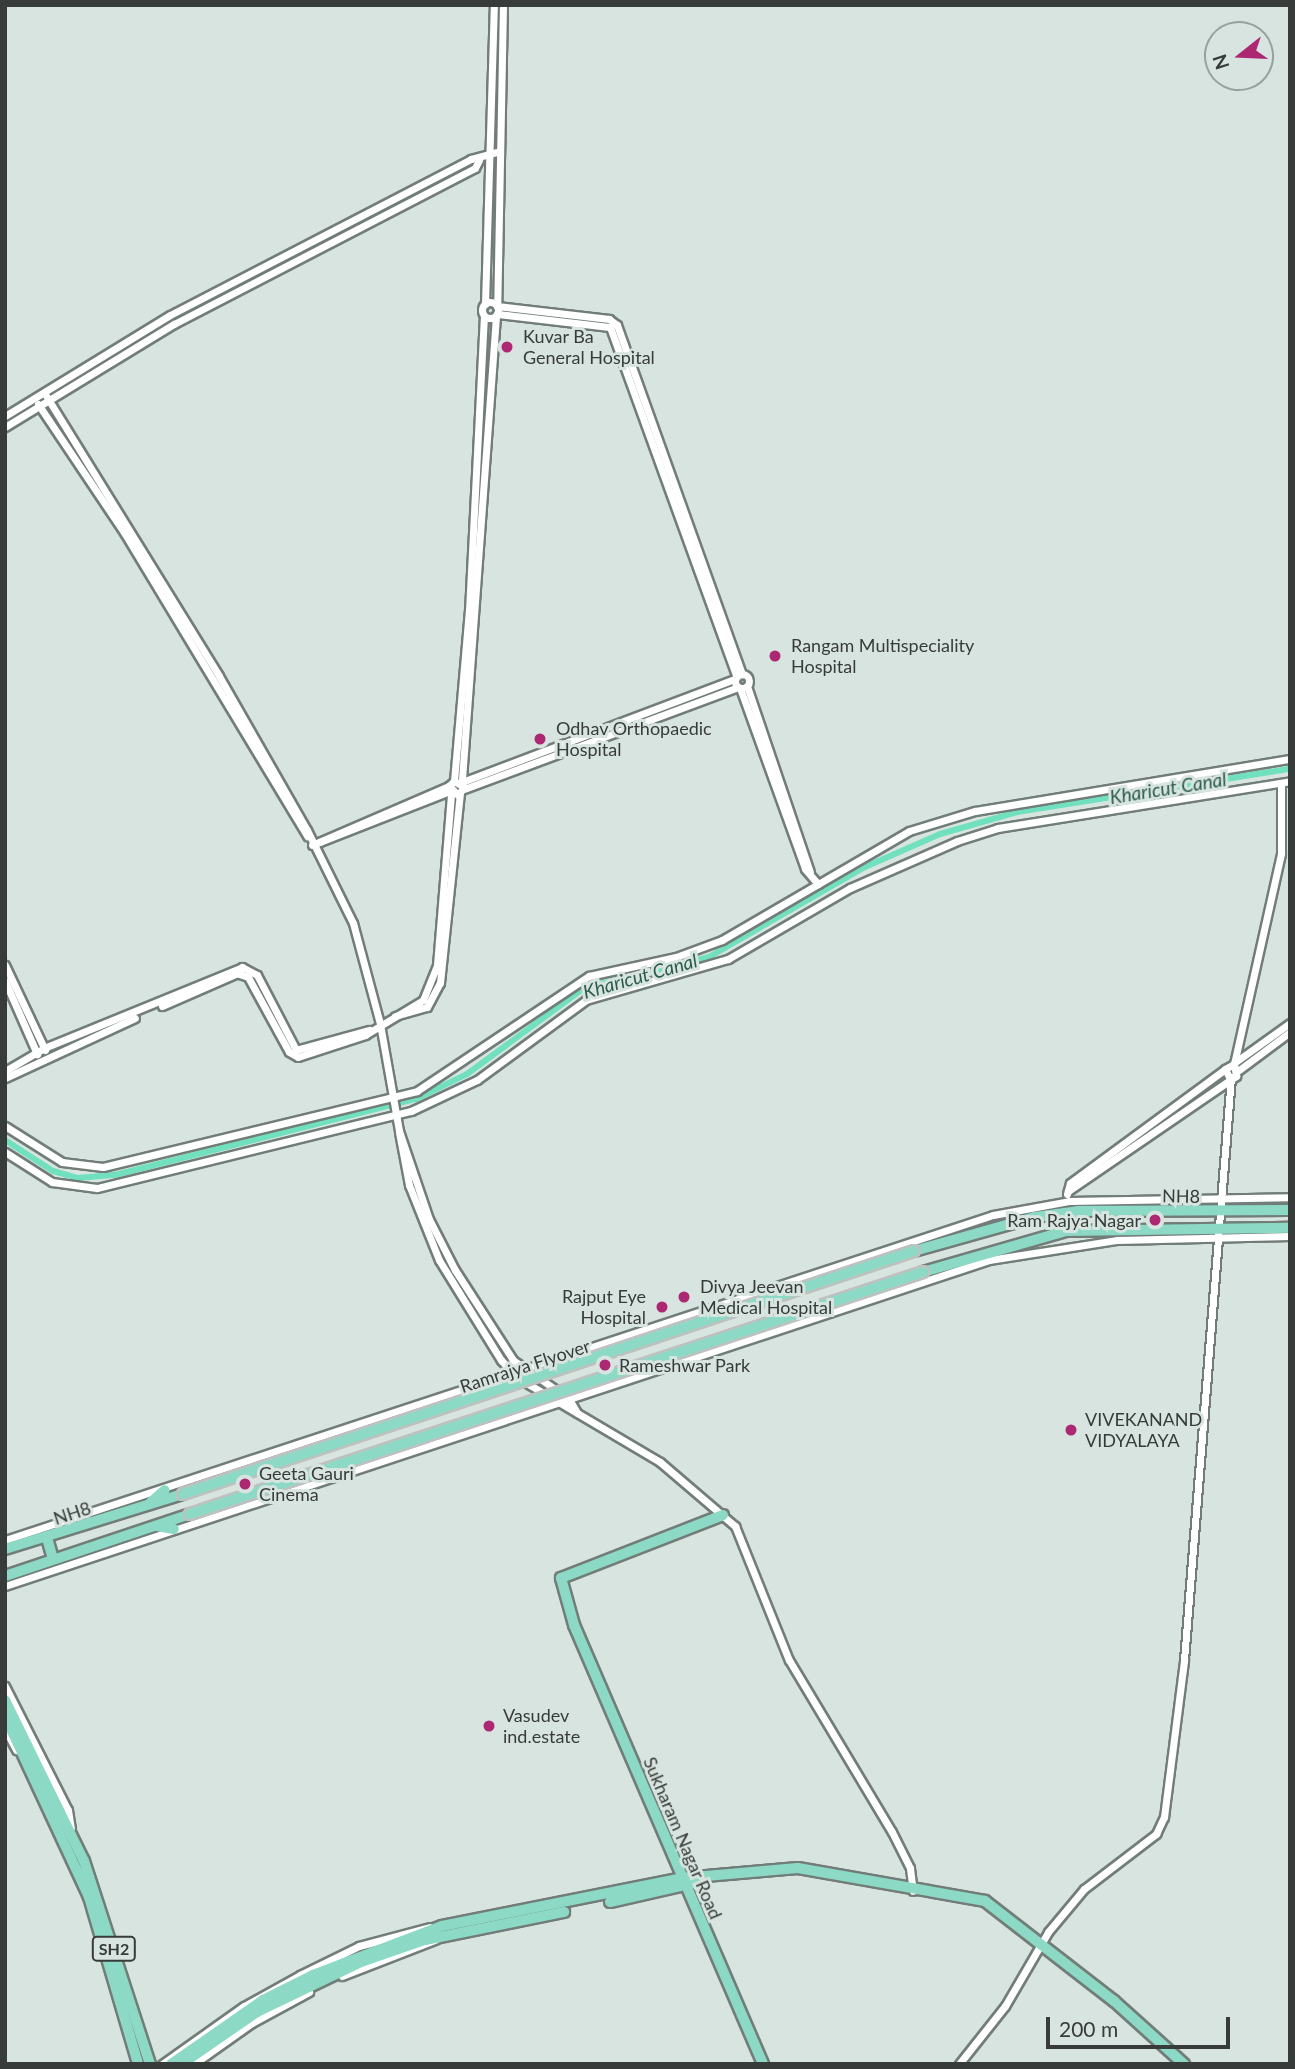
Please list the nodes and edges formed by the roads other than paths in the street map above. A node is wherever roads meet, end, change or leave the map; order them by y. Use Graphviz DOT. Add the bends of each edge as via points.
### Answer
graph roads {
  1 [pos="494,5"];
  2 [pos="503,5"];
  3 [pos="500,151"];
  4 [pos="490,156"];
  5 [pos="485,304"];
  6 [pos="497,312"];
  7 [pos="484,316"];
  8 [pos="47,398"];
  9 [pos="35,399"];
  10 [pos="40,407"];
  11 [pos="5,416"];
  12 [pos="5,428"];
  13 [pos="740,682"];
  14 [pos="1290,759"];
  15 [pos="1285,782"];
  16 [pos="456,788"];
  17 [pos="307,836"];
  18 [pos="315,843"];
  19 [pos="818,884"];
  20 [pos="5,965"];
  21 [pos="5,981"];
  22 [pos="1290,1023"];
  23 [pos="380,1024"];
  24 [pos="1290,1032"];
  25 [pos="42,1053"];
  26 [pos="1236,1067"];
  27 [pos="5,1071"];
  28 [pos="1229,1074"];
  29 [pos="5,1078"];
  30 [pos="390,1098"];
  31 [pos="394,1113"];
  32 [pos="5,1126"];
  33 [pos="399,1131"];
  34 [pos="5,1152"];
  35 [pos="1290,1197"];
  36 [pos="1220,1199"];
  37 [pos="1065,1201"];
  38 [pos="1290,1210"];
  39 [pos="1072,1212"];
  40 [pos="1218,1212"];
  41 [pos="1290,1228"];
  42 [pos="1216,1234"];
  43 [pos="1290,1236"];
  44 [pos="951,1263"];
  45 [pos="936,1276"];
  46 [pos="526,1370"];
  47 [pos="513,1374"];
  48 [pos="570,1399"];
  49 [pos="559,1403"];
  50 [pos="578,1413"];
  51 [pos="165,1490"];
  52 [pos="149,1505"];
  53 [pos="129,1507"];
  54 [pos="723,1515"];
  55 [pos="153,1526"];
  56 [pos="174,1529"];
  57 [pos="47,1538"];
  58 [pos="5,1540"];
  59 [pos="5,1549"];
  60 [pos="53,1559"];
  61 [pos="5,1576"];
  62 [pos="5,1586"];
  63 [pos="5,1686"];
  64 [pos="5,1700"];
  65 [pos="5,1716"];
  66 [pos="5,1729"];
  67 [pos="59,1815"];
  68 [pos="69,1837"];
  69 [pos="684,1881"];
  70 [pos="914,1889"];
  71 [pos="443,1930"];
  72 [pos="1042,1948"];
  73 [pos="371,1954"];
  74 [pos="138,2064"];
  75 [pos="150,2064"];
  76 [pos="162,2064"];
  77 [pos="171,2064"];
  78 [pos="183,2064"];
  79 [pos="194,2064"];
  80 [pos="763,2064"];
  81 [pos="959,2064"];
  82 [pos="1177,2064"];
  83 [pos="1184,2064"];
  1 -- 4 [label="street"];
  2 -- 3 [label="street"];
  3 -- 4 [label="street"];
  3 -- 6 [label="street"];
  4 -- 5 [label="street"];
  4 -- 8 [label="street" via="479,160 475,168 196,312"];
  5 -- 6 [label="street"];
  5 -- 7 [label="street"];
  6 -- 7 [label="street"];
  6 -- 13 [label="street" via="610,327"];
  6 -- 16 [label="street"];
  7 -- 16 [label="street"];
  8 -- 9 [label="street"];
  8 -- 10 [label="street"];
  8 -- 17 [label="street" via="185,620"];
  9 -- 10 [label="street"];
  9 -- 11 [label="street"];
  10 -- 12 [label="street"];
  10 -- 17 [label="street" via="125,534"];
  13 -- 16 [label="street"];
  13 -- 19 [label="street"];
  14 -- 19 [label="street" via="975,811 909,831"];
  15 -- 26 [label="street" via="1281,853"];
  15 -- 31 [label="street" via="998,828 957,841 860,883 728,959 586,1000 477,1080 430,1104"];
  16 -- 18 [label="street"];
  16 -- 23 [label="street" via="440,983 427,1007"];
  17 -- 18 [label="street"];
  18 -- 23 [label="street" via="353,923"];
  19 -- 30 [label="street" via="722,940 676,957 589,976 435,1081"];
  20 -- 25 [label="street"];
  21 -- 25 [label="street"];
  22 -- 26 [label="street"];
  23 -- 25 [label="street" via="294,1056 241,970"];
  23 -- 30 [label="street"];
  24 -- 26 [label="street"];
  25 -- 27 [label="street"];
  25 -- 29 [label="street"];
  26 -- 28 [label="street"];
  26 -- 28 [label="street"];
  28 -- 36 [label="street"];
  28 -- 37 [label="street" via="1068,1191"];
  30 -- 31 [label="street"];
  30 -- 32 [label="street" via="103,1167 62,1162"];
  31 -- 33 [label="street"];
  31 -- 34 [label="street" via="97,1188 52,1182"];
  33 -- 46 [label="street" via="429,1219 455,1270 513,1360"];
  33 -- 47 [label="street" via="409,1185 439,1260"];
  35 -- 36 [label="street"];
  36 -- 37 [label="street"];
  36 -- 40 [label="street"];
  37 -- 39 [label="street"];
  37 -- 46 [label="street" via="943,1230"];
  38 -- 40 [label="main road, NH8"];
  39 -- 40 [label="main road, NH8"];
  39 -- 52 [label="main road, Ramrajya Flyover, bridge" via="1035,1217 914,1251"];
  40 -- 42 [label="street"];
  41 -- 42 [label="main road, Ramrajya Flyover"];
  42 -- 43 [label="street"];
  42 -- 44 [label="main road, Ramrajya Flyover" via="1066,1231"];
  42 -- 45 [label="street" via="1065,1245"];
  42 -- 72 [label="street" via="1185,1647 1164,1818 1156,1834 1084,1889"];
  44 -- 45 [label="main road"];
  44 -- 55 [label="main road, Ramrajya Flyover, bridge"];
  45 -- 48 [label="street"];
  46 -- 47 [label="street"];
  46 -- 48 [label="street"];
  47 -- 49 [label="street"];
  47 -- 51 [label="street"];
  48 -- 49 [label="street"];
  48 -- 50 [label="street"];
  49 -- 50 [label="street"];
  49 -- 56 [label="street"];
  50 -- 54 [label="street" via="660,1462"];
  51 -- 52 [label="main road"];
  51 -- 53 [label="street"];
  52 -- 53 [label="main road, NH8"];
  53 -- 57 [label="main road, NH8"];
  53 -- 58 [label="street"];
  54 -- 69 [label="main road, Sukharam Nagar Road" via="561,1577 574,1625"];
  54 -- 70 [label="street" via="753,1564 789,1660 892,1832"];
  55 -- 56 [label="main road"];
  55 -- 60 [label="main road, Ramrajya Flyover"];
  56 -- 62 [label="street"];
  57 -- 59 [label="main road, NH8"];
  57 -- 60 [label="main road"];
  60 -- 61 [label="main road, Ramrajya Flyover"];
  63 -- 68 [label="street" via="68,1810"];
  64 -- 67 [label="main road, SH2"];
  65 -- 67 [label="main road, SH2"];
  66 -- 68 [label="street" via="50,1819"];
  67 -- 68 [label="main road, SH2"];
  68 -- 74 [label="main road, SH2"];
  68 -- 75 [label="main road, SH2" via="103,1912"];
  69 -- 70 [label="main road" via="797,1868"];
  69 -- 71 [label="main road"];
  69 -- 80 [label="main road, Sukharam Nagar Road"];
  70 -- 72 [label="main road" via="985,1901"];
  71 -- 73 [label="main road"];
  71 -- 76 [label="street" via="359,1947 300,1975 244,2006"];
  71 -- 79 [label="street" via="251,2023"];
  72 -- 81 [label="street"];
  72 -- 82 [label="main road"];
  72 -- 83 [label="main road"];
  73 -- 77 [label="main road" via="263,2000"];
  73 -- 78 [label="main road" via="257,2012"];
}
